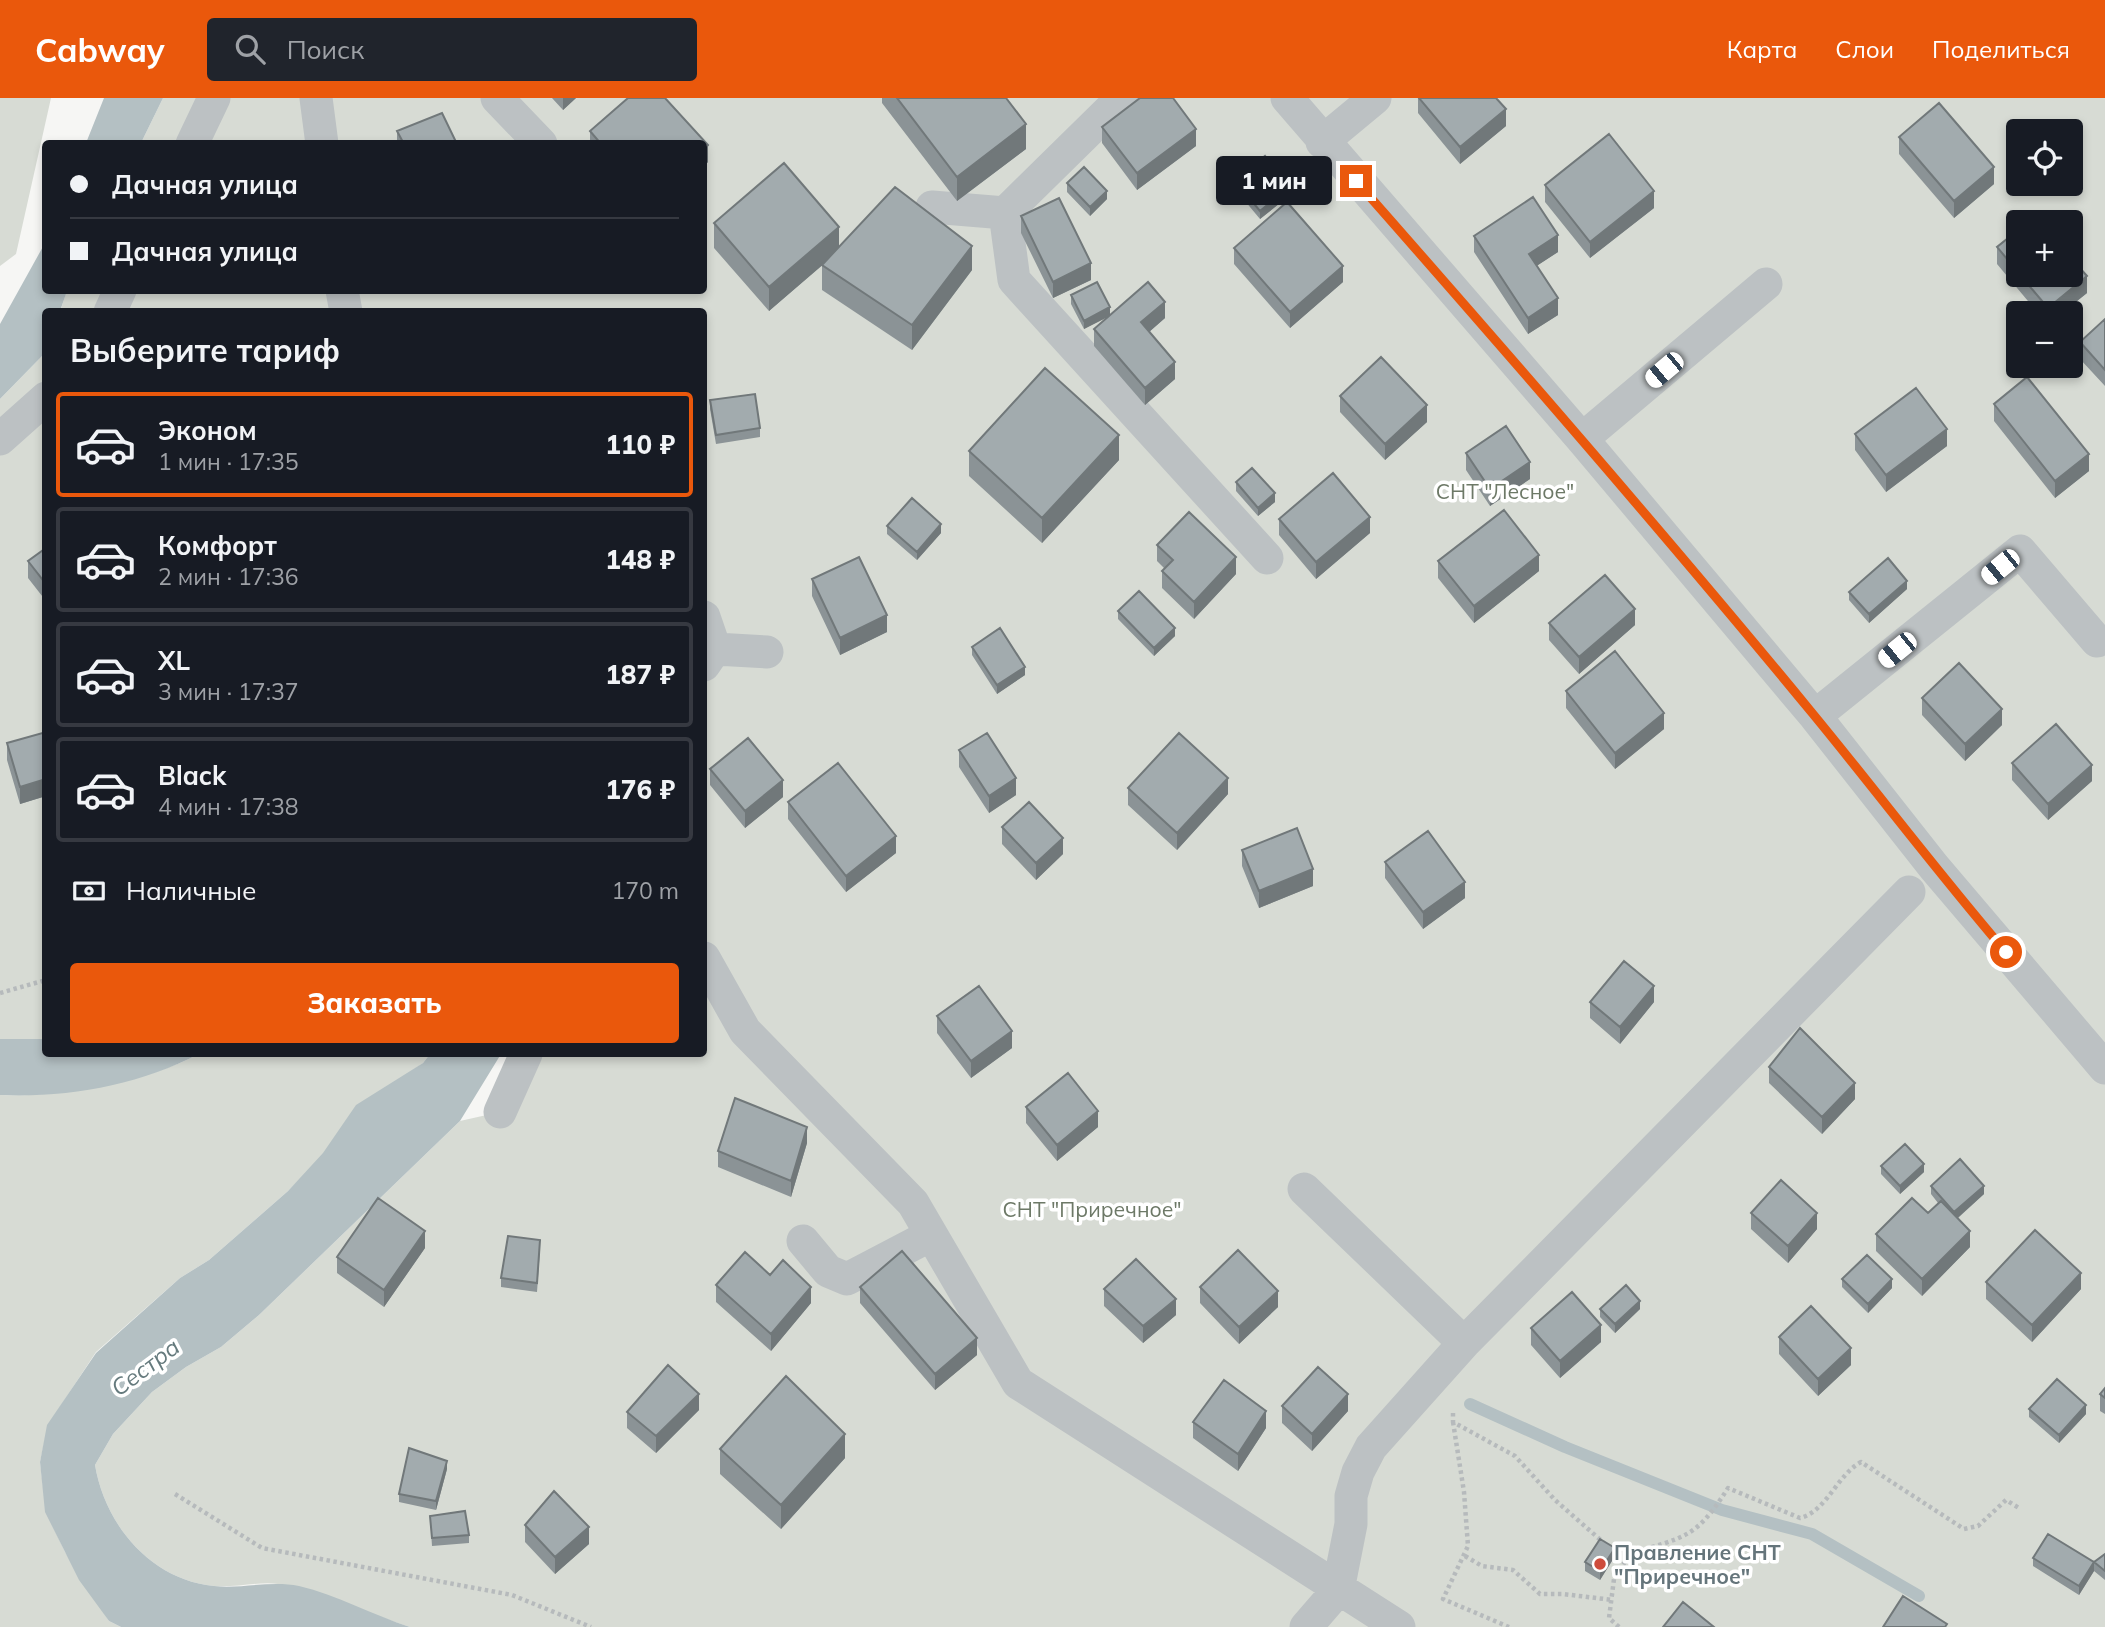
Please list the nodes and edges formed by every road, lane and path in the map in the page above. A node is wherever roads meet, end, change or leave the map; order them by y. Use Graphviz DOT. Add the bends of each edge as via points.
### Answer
graph roads {
  1 [pos="214,98"];
  2 [pos="316,98"];
  3 [pos="497,98"];
  4 [pos="1122,98"];
  5 [pos="1287,98"];
  6 [pos="1375,98"];
  7 [pos="194,140"];
  8 [pos="321,140"];
  9 [pos="537,140"];
  10 [pos="1322,142"];
  11 [pos="932,206"];
  12 [pos="1005,212"];
  13 [pos="1766,284"];
  14 [pos="42,402"];
  15 [pos="0,439"];
  16 [pos="1582,439"];
  17 [pos="1267,558"];
  18 [pos="2097,641"];
  19 [pos="767,652"];
  20 [pos="709,657"];
  21 [pos="1815,716"];
  22 [pos="1909,892"];
  23 [pos="707,963"];
  24 [pos="42,981"];
  25 [pos="0,993"];
  26 [pos="525,1057"];
  27 [pos="2105,1068"];
  28 [pos="500,1112"];
  29 [pos="1304,1189"];
  30 [pos="931,1235"];
  31 [pos="803,1241"];
  32 [pos="1464,1343"];
  33 [pos="1439,1370"];
  34 [pos="1453,1422"];
  35 [pos="175,1494"];
  36 [pos="2019,1508"];
  37 [pos="1630,1554"];
  38 [pos="1465,1556"];
  39 [pos="1338,1590"];
  40 [pos="1613,1600"];
  41 [pos="591,1627"];
  42 [pos="1306,1627"];
  43 [pos="1399,1627"];
  44 [pos="1509,1627"];
  45 [pos="1619,1627"];
  1 -- 7 [label="street"];
  2 -- 8 [label="street"];
  3 -- 9 [label="street"];
  4 -- 12 [label="street"];
  5 -- 10 [label="street"];
  6 -- 10 [label="street"];
  10 -- 16 [label="street"];
  11 -- 12 [label="street"];
  12 -- 17 [label="street" via="1014,281"];
  13 -- 16 [label="street"];
  14 -- 15 [label="street"];
  16 -- 21 [label="street"];
  18 -- 21 [label="street" via="2021,551"];
  19 -- 20 [label="street"];
  21 -- 27 [label="street" via="1934,867"];
  22 -- 32 [label="street"];
  23 -- 30 [label="street" via="745,1031 913,1203"];
  24 -- 25 [label="path"];
  26 -- 28 [label="street"];
  29 -- 32 [label="street"];
  30 -- 31 [label="street" via="847,1279 828,1271"];
  30 -- 39 [label="street" via="1018,1383"];
  32 -- 33 [label="street"];
  33 -- 34 [label="path" via="1452,1397"];
  33 -- 39 [label="street" via="1371,1447 1358,1472"];
  34 -- 37 [label="path" via="1515,1456 1595,1537"];
  34 -- 38 [label="path" via="1464,1492"];
  35 -- 41 [label="path" via="262,1548 512,1595"];
  36 -- 37 [label="path" via="2006,1500 1978,1526 1964,1529 1861,1462 1811,1515 1800,1518 1728,1488 1709,1518 1672,1544"];
  37 -- 40 [label="path" via="1614,1579"];
  38 -- 40 [label="path" via="1482,1566 1513,1570 1540,1594"];
  38 -- 44 [label="path" via="1443,1599"];
  39 -- 42 [label="street"];
  39 -- 43 [label="street"];
  40 -- 45 [label="path" via="1609,1618"];
}
